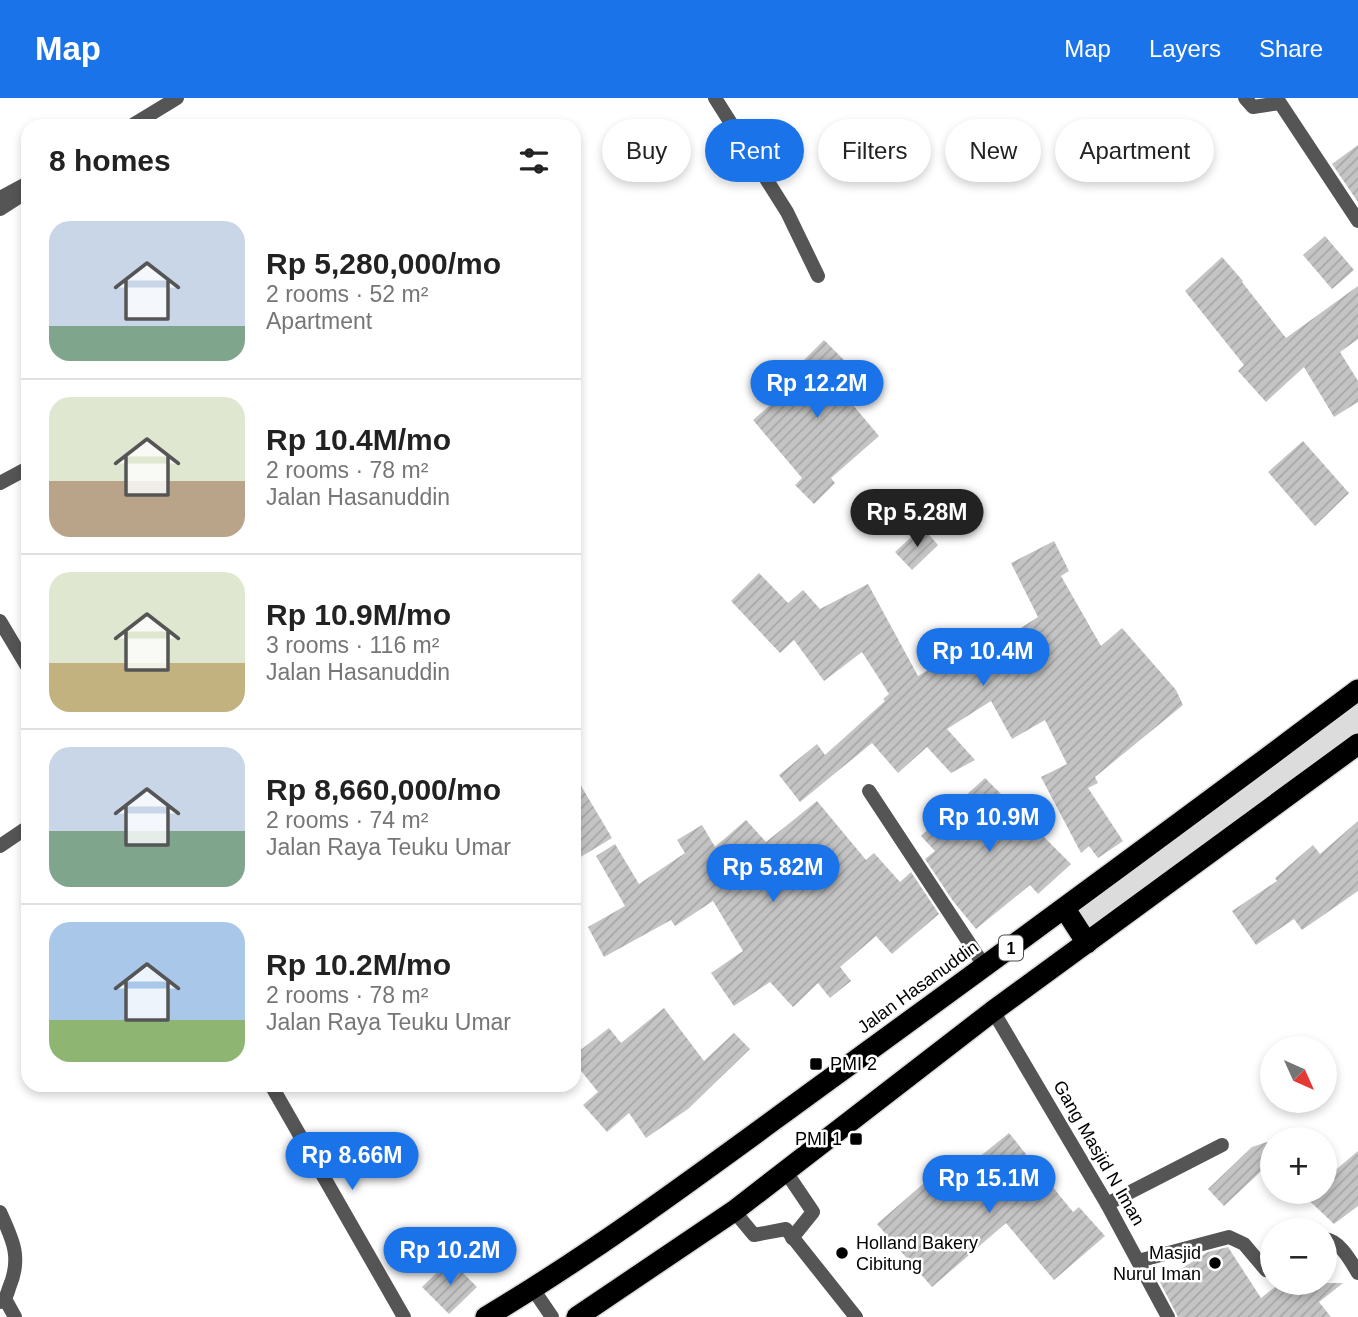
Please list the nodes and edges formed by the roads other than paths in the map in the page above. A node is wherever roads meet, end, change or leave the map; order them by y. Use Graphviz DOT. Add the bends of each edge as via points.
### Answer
graph roads {
  1 [pos="177,98"];
  2 [pos="715,98"];
  3 [pos="1245,98"];
  4 [pos="142,119"];
  5 [pos="21,187"];
  6 [pos="21,196"];
  7 [pos="0,198"];
  8 [pos="0,209"];
  9 [pos="1358,221"];
  10 [pos="818,276"];
  11 [pos="21,472"];
  12 [pos="0,483"];
  13 [pos="0,621"];
  14 [pos="21,656"];
  15 [pos="1358,690"];
  16 [pos="1358,744"];
  17 [pos="869,791"];
  18 [pos="21,832"];
  19 [pos="0,846"];
  20 [pos="1065,909"];
  21 [pos="1087,943"];
  22 [pos="985,967"];
  23 [pos="993,1011"];
  24 [pos="275,1092"];
  25 [pos="1222,1145"];
  26 [pos="786,1172"];
  27 [pos="1108,1204"];
  28 [pos="734,1211"];
  29 [pos="0,1212"];
  30 [pos="792,1238"];
  31 [pos="1337,1244"];
  32 [pos="1138,1261"];
  33 [pos="1260,1263"];
  34 [pos="1358,1273"];
  35 [pos="534,1289"];
  36 [pos="2,1300"];
  37 [pos="15,1317"];
  38 [pos="404,1317"];
  39 [pos="486,1317"];
  40 [pos="552,1317"];
  41 [pos="577,1317"];
  42 [pos="856,1317"];
  43 [pos="1168,1317"];
  1 -- 4 [label="street"];
  2 -- 10 [label="street" via="787,212"];
  3 -- 9 [label="street" via="1253,107 1280,103"];
  5 -- 7 [label="street"];
  6 -- 8 [label="street"];
  11 -- 12 [label="street"];
  13 -- 14 [label="street"];
  15 -- 20 [label="highway, Jalan Hasanuddin / 1"];
  16 -- 21 [label="highway, 1"];
  17 -- 22 [label="street"];
  18 -- 19 [label="street"];
  20 -- 21 [label="highway"];
  20 -- 22 [label="highway, Jalan Hasanuddin / 1"];
  21 -- 23 [label="highway, 1"];
  22 -- 35 [label="highway, Jalan Hasanuddin / 1"];
  23 -- 26 [label="highway, 1"];
  23 -- 27 [label="street, Gang Masjid N Iman"];
  24 -- 38 [label="street"];
  25 -- 27 [label="street"];
  26 -- 28 [label="highway, 1"];
  26 -- 30 [label="street" via="813,1212"];
  27 -- 32 [label="street, Gang Masjid N Iman"];
  28 -- 30 [label="street" via="754,1236 786,1229"];
  28 -- 41 [label="highway, 1"];
  29 -- 36 [label="street" via="13,1240 16,1272"];
  30 -- 42 [label="street"];
  31 -- 34 [label="street"];
  32 -- 33 [label="street" via="1229,1237 1244,1244"];
  32 -- 43 [label="street, Gang Masjid N Iman"];
  35 -- 39 [label="highway, 1"];
  35 -- 40 [label="street"];
  36 -- 37 [label="street"];
}
